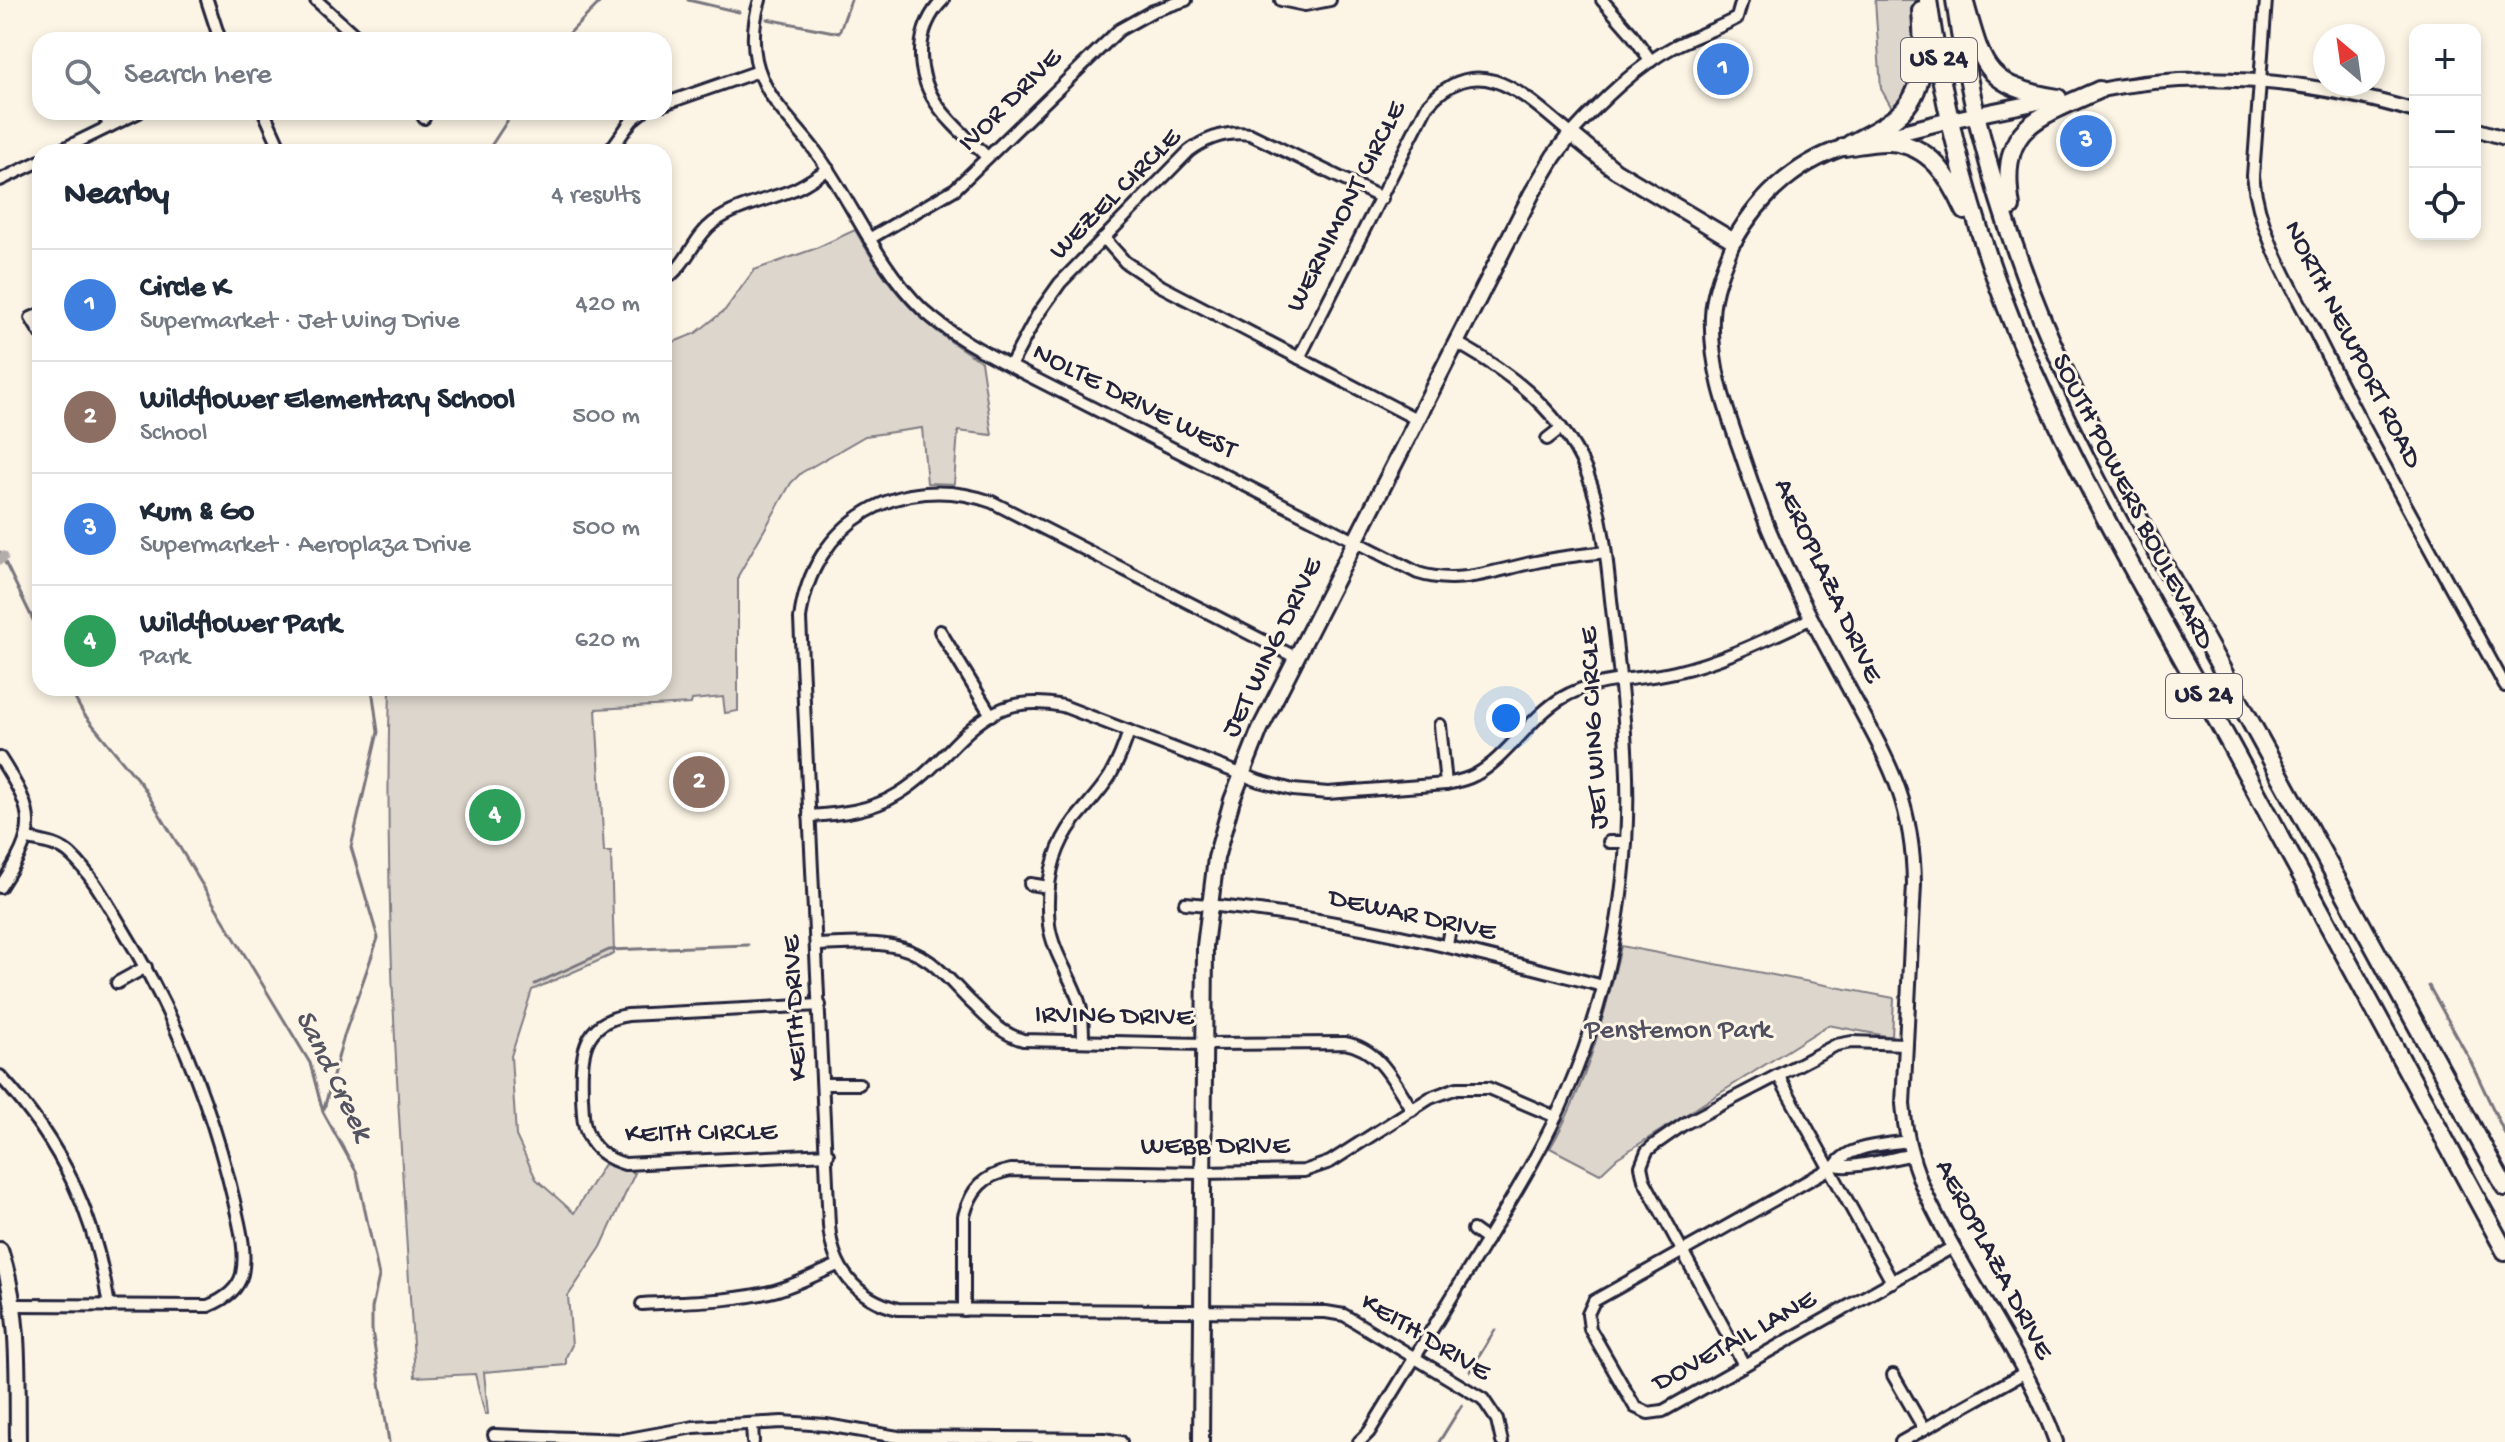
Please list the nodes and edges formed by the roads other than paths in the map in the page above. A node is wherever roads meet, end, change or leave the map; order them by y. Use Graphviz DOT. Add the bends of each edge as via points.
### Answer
graph roads {
  1 [pos="207,0"];
  2 [pos="316,0"];
  3 [pos="760,0"];
  4 [pos="943,0"];
  5 [pos="1186,0"];
  6 [pos="1281,0"];
  7 [pos="1330,0"];
  8 [pos="1602,0"];
  9 [pos="1742,0"];
  10 [pos="1921,0"];
  11 [pos="1928,0"];
  12 [pos="1955,0"];
  13 [pos="1964,0"];
  14 [pos="2266,0"];
  15 [pos="217,32"];
  16 [pos="351,32"];
  17 [pos="1651,61"];
  18 [pos="759,71"];
  19 [pos="2260,81"];
  20 [pos="2099,90"];
  21 [pos="2058,98"];
  22 [pos="672,101"];
  23 [pos="2409,110"];
  24 [pos="1977,116"];
  25 [pos="107,120"];
  26 [pos="122,120"];
  27 [pos="268,120"];
  28 [pos="634,120"];
  29 [pos="1950,120"];
  30 [pos="110,126"];
  31 [pos="2481,131"];
  32 [pos="1571,134"];
  33 [pos="2505,138"];
  34 [pos="74,144"];
  35 [pos="278,144"];
  36 [pos="614,144"];
  37 [pos="1844,147"];
  38 [pos="987,157"];
  39 [pos="32,165"];
  40 [pos="828,169"];
  41 [pos="0,180"];
  42 [pos="1382,198"];
  43 [pos="1104,238"];
  44 [pos="869,239"];
  45 [pos="1734,241"];
  46 [pos="672,274"];
  47 [pos="1999,288"];
  48 [pos="2031,290"];
  49 [pos="1457,343"];
  50 [pos="1299,358"];
  51 [pos="1010,366"];
  52 [pos="1418,420"];
  53 [pos="1561,428"];
  54 [pos="1547,439"];
  55 [pos="1355,542"];
  56 [pos="1605,552"];
  57 [pos="1812,618"];
  58 [pos="940,631"];
  59 [pos="1297,658"];
  60 [pos="1621,679"];
  61 [pos="2505,686"];
  62 [pos="991,715"];
  63 [pos="1440,725"];
  64 [pos="1129,731"];
  65 [pos="0,758"];
  66 [pos="1241,773"];
  67 [pos="1446,784"];
  68 [pos="809,816"];
  69 [pos="27,839"];
  70 [pos="1609,842"];
  71 [pos="1626,842"];
  72 [pos="1030,884"];
  73 [pos="0,887"];
  74 [pos="1049,887"];
  75 [pos="1185,903"];
  76 [pos="1208,905"];
  77 [pos="1450,928"];
  78 [pos="816,945"];
  79 [pos="1447,945"];
  80 [pos="146,967"];
  81 [pos="117,983"];
  82 [pos="1603,986"];
  83 [pos="820,1005"];
  84 [pos="1083,1041"];
  85 [pos="1203,1044"];
  86 [pos="1904,1044"];
  87 [pos="1778,1075"];
  88 [pos="0,1076"];
  89 [pos="824,1084"];
  90 [pos="859,1084"];
  91 [pos="1412,1110"];
  92 [pos="1556,1117"];
  93 [pos="1907,1141"];
  94 [pos="828,1154"];
  95 [pos="1910,1155"];
  96 [pos="1832,1166"];
  97 [pos="1203,1173"];
  98 [pos="2505,1187"];
  99 [pos="1473,1230"];
  100 [pos="1487,1240"];
  101 [pos="1953,1247"];
  102 [pos="0,1250"];
  103 [pos="1681,1251"];
  104 [pos="2505,1251"];
  105 [pos="838,1265"];
  106 [pos="1892,1282"];
  107 [pos="236,1286"];
  108 [pos="248,1294"];
  109 [pos="642,1304"];
  110 [pos="14,1305"];
  111 [pos="109,1306"];
  112 [pos="964,1310"];
  113 [pos="1201,1312"];
  114 [pos="1415,1358"];
  115 [pos="1744,1365"];
  116 [pos="2024,1373"];
  117 [pos="1893,1375"];
  118 [pos="752,1424"];
  119 [pos="1924,1429"];
  120 [pos="494,1435"];
  121 [pos="18,1442"];
  122 [pos="753,1442"];
  123 [pos="1121,1442"];
  124 [pos="1201,1442"];
  125 [pos="1359,1442"];
  126 [pos="1502,1442"];
  127 [pos="1901,1442"];
  128 [pos="2056,1442"];
  1 -- 15 [label="street"];
  2 -- 16 [label="street"];
  3 -- 18 [label="street" via="754,37"];
  4 -- 38 [label="street" via="921,40 922,76 936,104"];
  5 -- 38 [label="street, IVOR DRIVE" via="1136,19 1113,35"];
  6 -- 7 [label="street" via="1305,5"];
  8 -- 17 [label="street"];
  9 -- 17 [label="street, JET WING DRIVE" via="1737,18"];
  10 -- 37 [label="highway" via="1921,71 1913,99 1897,117"];
  11 -- 29 [label="highway, SOUTH POWERS BOULEVARD / US 24"];
  12 -- 24 [label="highway, SOUTH POWERS BOULEVARD / US 24"];
  13 -- 21 [label="highway" via="1978,50 1993,73 2026,93"];
  14 -- 19 [label="street, NORTH NEWPORT ROAD"];
  17 -- 32 [label="street, JET WING DRIVE"];
  18 -- 22 [label="street"];
  18 -- 40 [label="street, NOLTE DRIVE WEST"];
  19 -- 20 [label="street, AEROPLAZA DRIVE" via="2174,80"];
  19 -- 23 [label="street, AEROPLAZA DRIVE" via="2319,88"];
  19 -- 61 [label="street, NORTH NEWPORT ROAD" via="2253,176 2266,233 2344,390"];
  20 -- 21 [label="street, AEROPLAZA DRIVE"];
  20 -- 48 [label="highway" via="2032,122 2012,148 2008,187"];
  21 -- 24 [label="main road, AEROPLAZA DRIVE"];
  24 -- 29 [label="main road, AEROPLAZA DRIVE"];
  24 -- 48 [label="highway, SOUTH POWERS BOULEVARD / US 24"];
  25 -- 30 [label="street"];
  26 -- 30 [label="street"];
  27 -- 35 [label="street"];
  28 -- 36 [label="street"];
  29 -- 37 [label="main road, AEROPLAZA DRIVE"];
  29 -- 47 [label="highway, SOUTH POWERS BOULEVARD / US 24"];
  30 -- 34 [label="street"];
  31 -- 33 [label="street"];
  32 -- 42 [label="street, WERNIMONT CIRCLE" via="1512,87 1481,78 1458,82 1427,106"];
  32 -- 45 [label="main road, WERNIMONT CIRCLE" via="1615,170"];
  32 -- 49 [label="main road, JET WING DRIVE" via="1532,193"];
  37 -- 45 [label="main road, AEROPLAZA DRIVE" via="1777,185"];
  37 -- 47 [label="highway" via="1889,142 1930,158 1957,192"];
  38 -- 44 [label="street, IVOR DRIVE" via="947,195"];
  39 -- 41 [label="street"];
  40 -- 44 [label="street, NOLTE DRIVE WEST"];
  40 -- 46 [label="street" via="794,189 716,220"];
  42 -- 43 [label="street, WEZEL CIRCLE" via="1266,139 1222,134 1189,151"];
  42 -- 50 [label="street, WERNIMONT CIRCLE"];
  43 -- 50 [label="street" via="1149,279"];
  43 -- 51 [label="street, WEZEL CIRCLE" via="1060,283"];
  44 -- 51 [label="street, NOLTE DRIVE WEST" via="893,277 922,308 954,334"];
  45 -- 57 [label="street, AEROPLAZA DRIVE" via="1712,313 1716,373 1762,514"];
  47 -- 104 [label="highway, SOUTH POWERS BOULEVARD / US 24" via="2078,463"];
  48 -- 98 [label="highway, SOUTH POWERS BOULEVARD / US 24" via="2103,448"];
  49 -- 52 [label="main road, JET WING DRIVE"];
  49 -- 53 [label="street, JET WING CIRCLE" via="1516,380"];
  50 -- 52 [label="street"];
  51 -- 55 [label="street, NOLTE DRIVE WEST"];
  52 -- 55 [label="main road, JET WING DRIVE"];
  53 -- 54 [label="street"];
  53 -- 56 [label="street, JET WING CIRCLE" via="1589,477"];
  55 -- 56 [label="street, NOLTE DRIVE WEST" via="1418,573 1443,579"];
  55 -- 59 [label="main road, JET WING DRIVE"];
  56 -- 60 [label="street, JET WING CIRCLE"];
  57 -- 60 [label="street" via="1706,664"];
  57 -- 86 [label="street, AEROPLAZA DRIVE" via="1889,762 1908,818 1914,884"];
  58 -- 62 [label="street"];
  59 -- 66 [label="main road, JET WING DRIVE"];
  59 -- 68 [label="street, KEITH DRIVE" via="992,502 942,491 893,499 841,531 822,554 806,589 800,619"];
  60 -- 67 [label="street" via="1563,697 1486,768"];
  60 -- 71 [label="street, JET WING CIRCLE"];
  62 -- 64 [label="street" via="1009,706 1047,703"];
  62 -- 68 [label="street" via="897,795 861,810"];
  63 -- 67 [label="street"];
  64 -- 66 [label="street"];
  64 -- 74 [label="street" via="1109,778 1066,835"];
  65 -- 69 [label="street" via="25,802"];
  66 -- 67 [label="street" via="1318,793"];
  66 -- 76 [label="main road, JET WING DRIVE"];
  68 -- 78 [label="street, KEITH DRIVE"];
  69 -- 73 [label="street"];
  69 -- 80 [label="street" via="72,855"];
  70 -- 71 [label="street"];
  71 -- 82 [label="street, JET WING CIRCLE"];
  72 -- 74 [label="street"];
  74 -- 84 [label="street" via="1052,939 1081,1007"];
  75 -- 76 [label="street, DEWAR DRIVE"];
  76 -- 79 [label="street, DEWAR DRIVE"];
  76 -- 85 [label="main road, JET WING DRIVE"];
  77 -- 79 [label="street"];
  78 -- 83 [label="street, KEITH DRIVE"];
  78 -- 84 [label="street, IRVING DRIVE" via="900,947 932,963 994,1026 1012,1037"];
  79 -- 82 [label="street, DEWAR DRIVE"];
  80 -- 81 [label="street"];
  80 -- 107 [label="street" via="189,1057 219,1141 241,1235 243,1264"];
  82 -- 92 [label="street, JET WING CIRCLE"];
  83 -- 89 [label="street, KEITH DRIVE"];
  83 -- 94 [label="street, KEITH CIRCLE" via="628,1015 606,1021 583,1049 583,1117 597,1149 625,1164"];
  84 -- 85 [label="street, IRVING DRIVE"];
  85 -- 91 [label="street, IRVING DRIVE" via="1358,1045 1375,1056"];
  85 -- 97 [label="main road, JET WING DRIVE"];
  86 -- 87 [label="street" via="1836,1045"];
  86 -- 93 [label="street, AEROPLAZA DRIVE"];
  87 -- 96 [label="street"];
  87 -- 103 [label="street" via="1684,1124 1644,1158 1641,1173"];
  88 -- 111 [label="street" via="49,1137 73,1181 99,1250"];
  89 -- 90 [label="street"];
  89 -- 94 [label="street, KEITH DRIVE"];
  91 -- 92 [label="street, WEBB DRIVE" via="1443,1092 1488,1088"];
  91 -- 97 [label="street, WEBB DRIVE" via="1317,1168"];
  92 -- 100 [label="street, JET WING CIRCLE"];
  93 -- 95 [label="street, AEROPLAZA DRIVE"];
  93 -- 96 [label="street, DOVETAIL LANE" via="1857,1150"];
  94 -- 105 [label="street, KEITH DRIVE" via="830,1240"];
  95 -- 96 [label="street, DOVETAIL LANE"];
  95 -- 101 [label="street, AEROPLAZA DRIVE" via="1927,1201"];
  96 -- 103 [label="street, DOVETAIL LANE"];
  96 -- 106 [label="street"];
  97 -- 112 [label="street, WEBB DRIVE" via="1011,1170 988,1177 972,1193 964,1216"];
  97 -- 113 [label="main road, JET WING DRIVE"];
  99 -- 100 [label="street"];
  100 -- 114 [label="street, JET WING CIRCLE"];
  101 -- 106 [label="street, DOVETAIL LANE"];
  101 -- 116 [label="street, AEROPLAZA DRIVE"];
  102 -- 110 [label="main road"];
  103 -- 115 [label="street"];
  103 -- 115 [label="street, DOVETAIL LANE" via="1594,1301 1588,1314 1590,1329 1629,1400 1655,1414"];
  105 -- 109 [label="street" via="761,1294"];
  105 -- 112 [label="street, KEITH DRIVE" via="864,1296 886,1306"];
  106 -- 115 [label="street, DOVETAIL LANE"];
  107 -- 108 [label="street"];
  107 -- 111 [label="street" via="208,1306"];
  110 -- 111 [label="street"];
  110 -- 121 [label="main road"];
  112 -- 113 [label="street, KEITH DRIVE"];
  113 -- 114 [label="street, KEITH DRIVE" via="1336,1313"];
  113 -- 124 [label="main road, JET WING DRIVE"];
  114 -- 125 [label="street, JET WING CIRCLE"];
  114 -- 126 [label="street, KEITH DRIVE" via="1483,1399 1497,1420"];
  116 -- 119 [label="street"];
  116 -- 128 [label="street, AEROPLAZA DRIVE"];
  117 -- 119 [label="street"];
  118 -- 120 [label="street" via="694,1427 623,1440"];
  118 -- 122 [label="street"];
  118 -- 123 [label="street" via="801,1422 898,1437"];
  119 -- 127 [label="street"];
}
